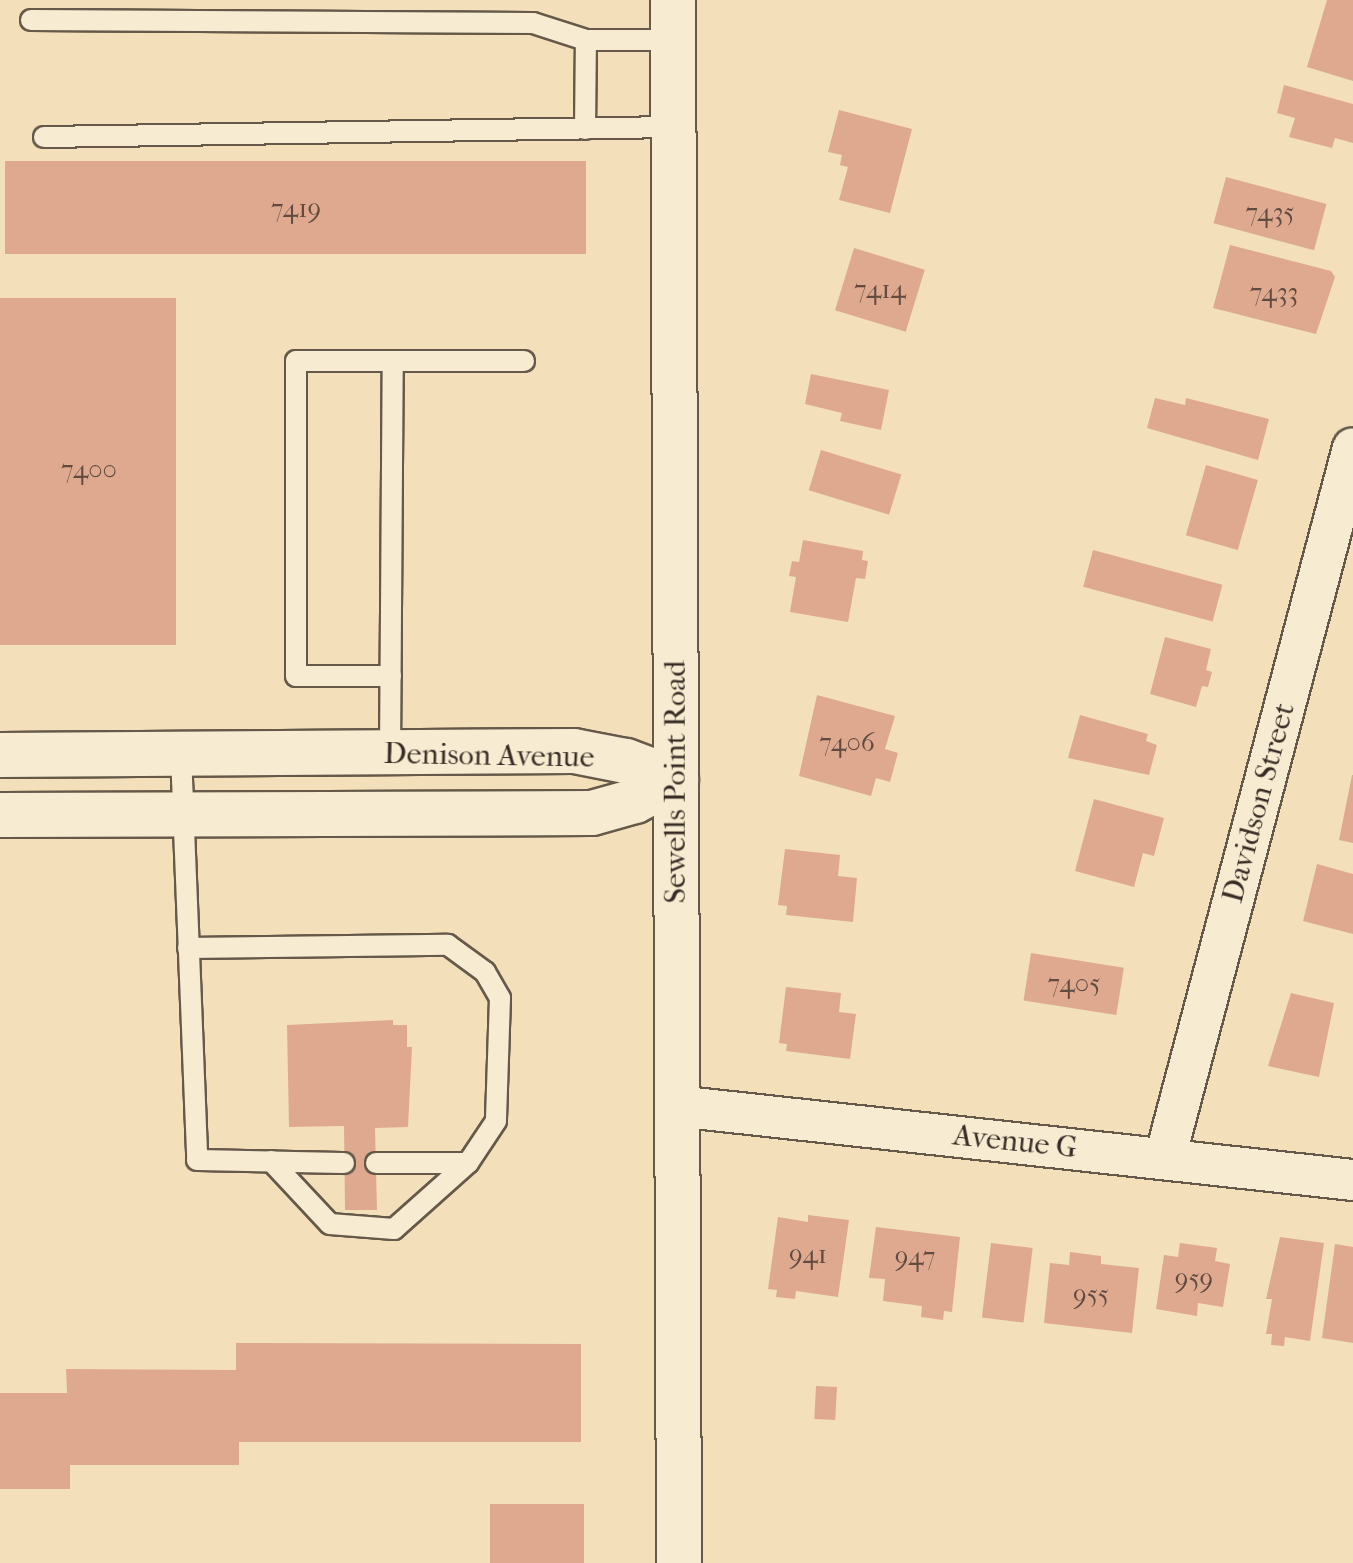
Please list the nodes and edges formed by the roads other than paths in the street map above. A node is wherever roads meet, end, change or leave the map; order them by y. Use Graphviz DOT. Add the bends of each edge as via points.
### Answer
graph roads {
  1 [pos="31,20"];
  2 [pos="674,20"];
  3 [pos="586,40"];
  4 [pos="674,127"];
  5 [pos="585,129"];
  6 [pos="44,137"];
  7 [pos="393,361"];
  8 [pos="524,361"];
  9 [pos="1353,448"];
  10 [pos="391,676"];
  11 [pos="390,753"];
  12 [pos="181,754"];
  13 [pos="0,755"];
  14 [pos="676,780"];
  15 [pos="183,814"];
  16 [pos="0,815"];
  17 [pos="188,948"];
  18 [pos="676,1106"];
  19 [pos="1165,1158"];
  20 [pos="271,1161"];
  21 [pos="344,1163"];
  22 [pos="376,1163"];
  23 [pos="468,1163"];
  24 [pos="1353,1180"];
  25 [pos="679,1563"];
  1 -- 3 [label="lane" via="533,23"];
  2 -- 3 [label="lane"];
  2 -- 4 [label="main road, Sewells Point Road"];
  3 -- 5 [label="lane"];
  4 -- 5 [label="lane"];
  4 -- 14 [label="main road, Sewells Point Road"];
  5 -- 6 [label="lane"];
  7 -- 8 [label="lane"];
  7 -- 10 [label="lane"];
  7 -- 10 [label="lane" via="296,361 296,676"];
  9 -- 19 [label="street, Davidson Street"];
  10 -- 11 [label="lane"];
  11 -- 12 [label="main road, Denison Avenue"];
  11 -- 14 [label="main road, Denison Avenue" via="574,751 626,761"];
  12 -- 13 [label="main road, Denison Avenue"];
  12 -- 15 [label="lane"];
  14 -- 15 [label="main road, Denison Avenue" via="635,801 592,813"];
  14 -- 18 [label="main road, Sewells Point Road"];
  15 -- 16 [label="main road, Denison Avenue"];
  15 -- 17 [label="lane"];
  17 -- 20 [label="lane" via="197,1160"];
  17 -- 23 [label="lane" via="448,945 485,972 500,998 496,1121"];
  18 -- 19 [label="street, Avenue G"];
  18 -- 25 [label="main road, Sewells Point Road"];
  19 -- 24 [label="street, Avenue G"];
  20 -- 21 [label="lane"];
  20 -- 23 [label="lane" via="330,1224 394,1229"];
  22 -- 23 [label="lane"];
}
